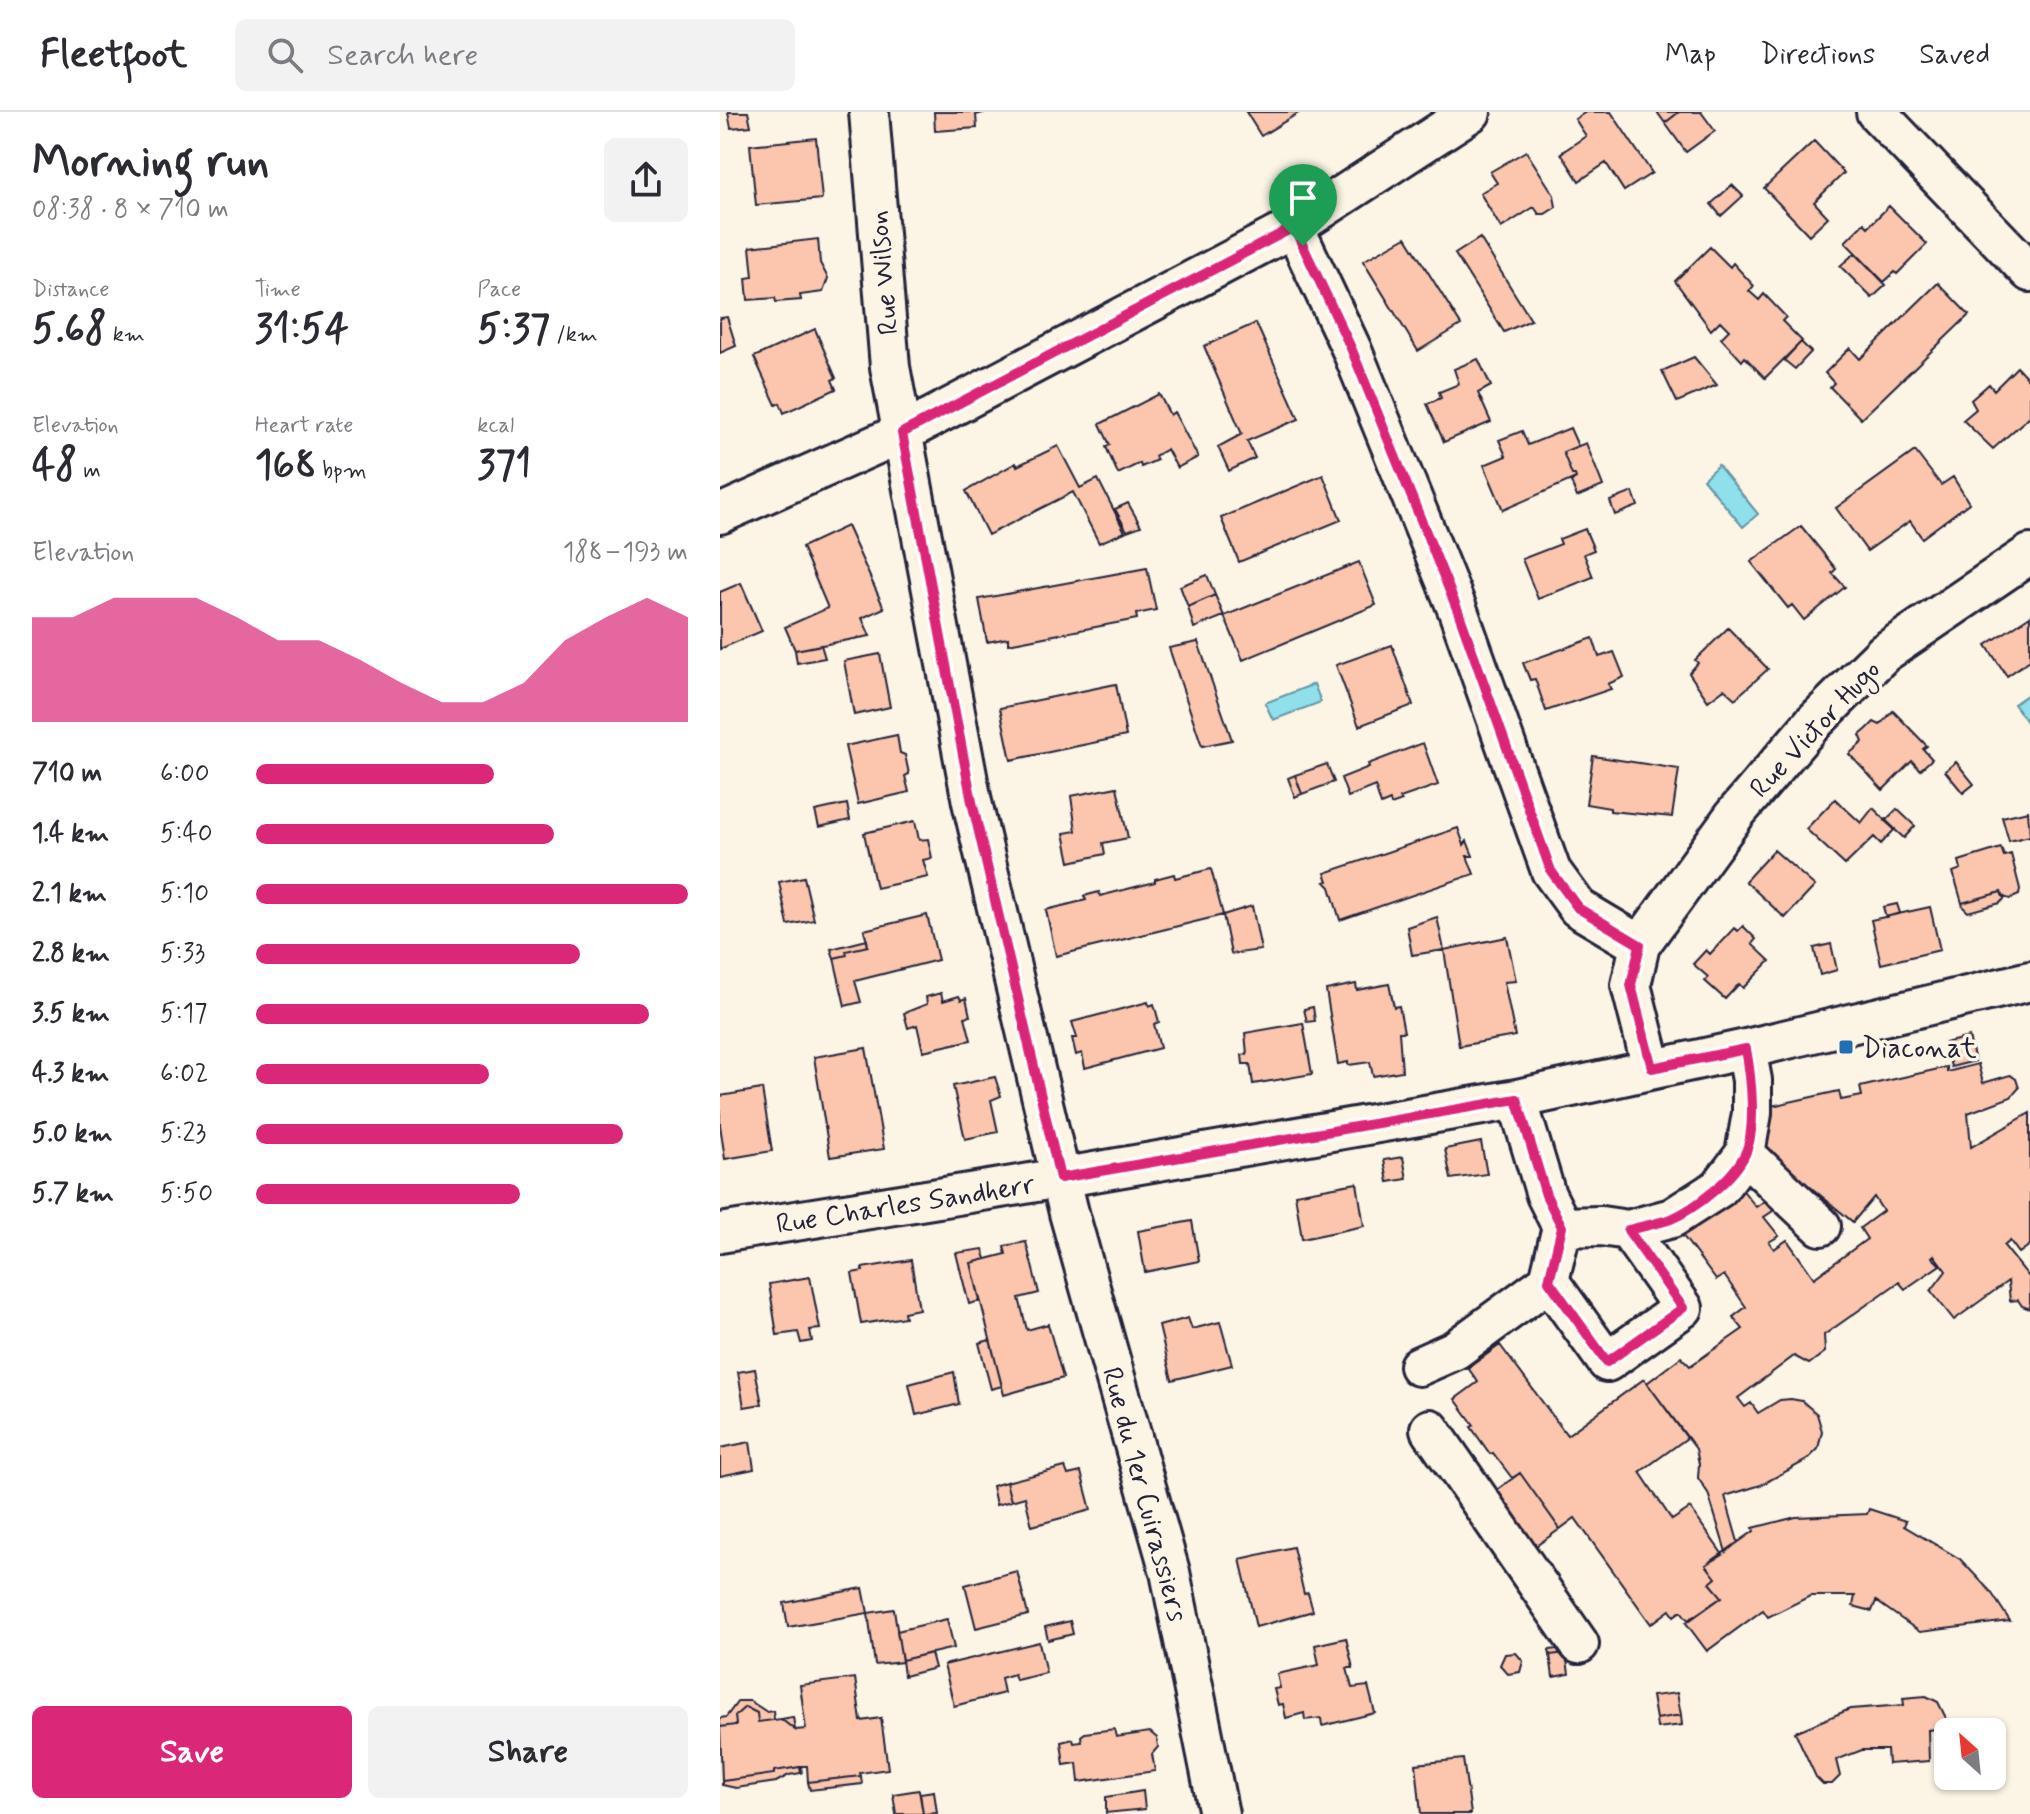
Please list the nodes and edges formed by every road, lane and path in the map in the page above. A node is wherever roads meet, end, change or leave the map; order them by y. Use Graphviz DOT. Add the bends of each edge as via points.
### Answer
graph roads {
  1 [pos="869,112"];
  2 [pos="1471,112"];
  3 [pos="1876,112"];
  4 [pos="1294,227"];
  5 [pos="2030,272"];
  6 [pos="902,433"];
  7 [pos="720,514"];
  8 [pos="2030,554"];
  9 [pos="1640,945"];
  10 [pos="2030,981"];
  11 [pos="1746,1049"];
  12 [pos="1652,1068"];
  13 [pos="1517,1099"];
  14 [pos="1745,1154"];
  15 [pos="1060,1178"];
  16 [pos="1821,1226"];
  17 [pos="1562,1227"];
  18 [pos="1628,1230"];
  19 [pos="720,1233"];
  20 [pos="1549,1281"];
  21 [pos="1419,1366"];
  22 [pos="1430,1429"];
  23 [pos="1579,1644"];
  24 [pos="1219,1814"];
  1 -- 6 [label="street, Rue Wilson" via="890,367"];
  2 -- 4 [label="street"];
  3 -- 5 [label="street"];
  4 -- 6 [label="street"];
  4 -- 9 [label="street" via="1351,348 1458,611 1551,871 1578,908"];
  6 -- 7 [label="street"];
  6 -- 15 [label="street, Rue Wilson" via="972,802"];
  8 -- 9 [label="street, Rue Victor Hugo" via="1884,653 1812,724 1736,813"];
  9 -- 12 [label="street" via="1631,985"];
  10 -- 11 [label="street, Rue Charles Sandherr"];
  11 -- 12 [label="street, Rue Charles Sandherr"];
  11 -- 14 [label="street" via="1752,1113"];
  12 -- 13 [label="street, Rue Charles Sandherr"];
  13 -- 15 [label="street, Rue Charles Sandherr"];
  13 -- 17 [label="street" via="1546,1195"];
  14 -- 16 [label="street"];
  14 -- 18 [label="street" via="1719,1188 1672,1218"];
  15 -- 19 [label="street, Rue Charles Sandherr"];
  15 -- 24 [label="street, Rue du 1er Cuirassiers" via="1170,1572"];
  17 -- 18 [label="street"];
  17 -- 20 [label="street"];
  18 -- 20 [label="street" via="1683,1308 1607,1362"];
  20 -- 21 [label="street" via="1455,1350"];
  22 -- 23 [label="street"];
}
